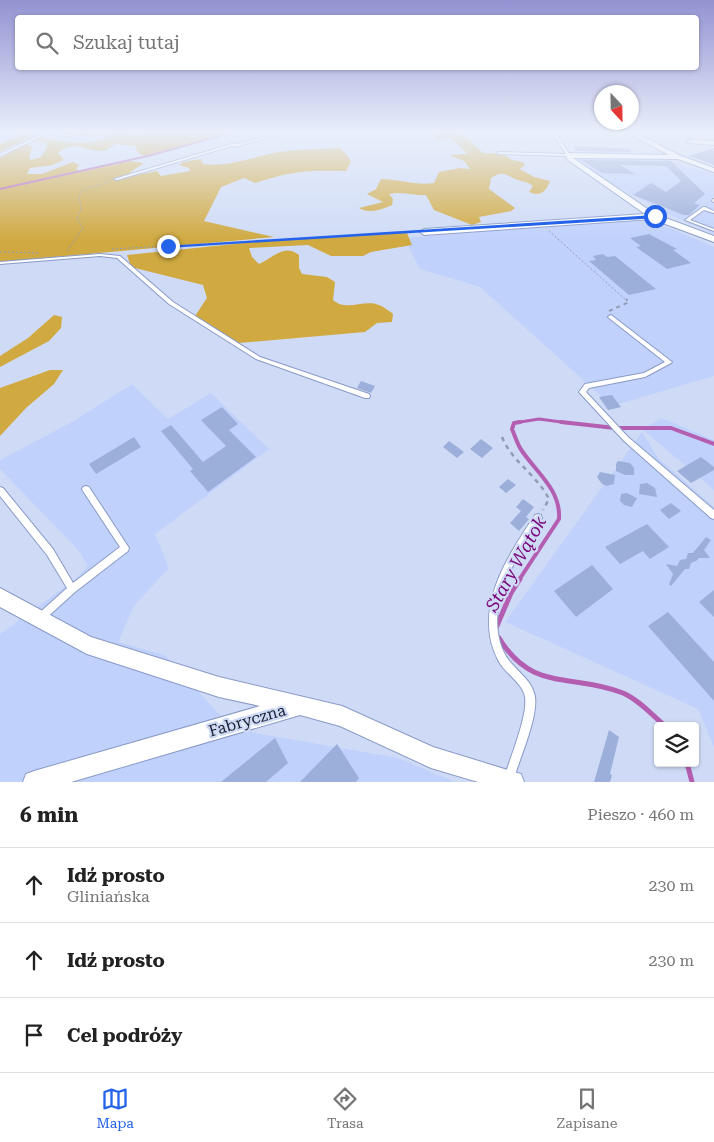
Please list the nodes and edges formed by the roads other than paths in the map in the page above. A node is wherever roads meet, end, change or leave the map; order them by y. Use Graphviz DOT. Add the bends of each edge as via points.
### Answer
graph roads {
  1 [pos="156,167"];
  2 [pos="583,167"];
  3 [pos="116,179"];
  4 [pos="714,212"];
  5 [pos="655,216"];
  6 [pos="714,230"];
  7 [pos="424,232"];
  8 [pos="714,239"];
  9 [pos="0,263"];
  10 [pos="611,317"];
  11 [pos="366,396"];
  12 [pos="86,489"];
  13 [pos="0,490"];
  14 [pos="714,515"];
  15 [pos="538,518"];
  16 [pos="72,589"];
  17 [pos="0,598"];
  18 [pos="39,618"];
  19 [pos="300,705"];
  20 [pos="511,781"];
  21 [pos="34,782"];
  1 -- 3 [label="lane"];
  2 -- 5 [label="street"];
  4 -- 6 [label="lane" via="704,208 687,220"];
  5 -- 7 [label="street"];
  5 -- 8 [label="street"];
  9 -- 11 [label="lane" via="100,255 118,257 171,303 258,358"];
  10 -- 14 [label="lane" via="669,362 646,375 587,386 582,392 626,439"];
  12 -- 16 [label="lane" via="125,548"];
  13 -- 16 [label="lane" via="50,552"];
  15 -- 20 [label="lane" via="494,600 492,633 502,659 530,697"];
  16 -- 18 [label="lane"];
  17 -- 18 [label="street"];
  18 -- 19 [label="street" via="87,645 219,687"];
  19 -- 20 [label="street, Fabryczna" via="342,716 432,758"];
  19 -- 21 [label="street, Fabryczna"];
}
